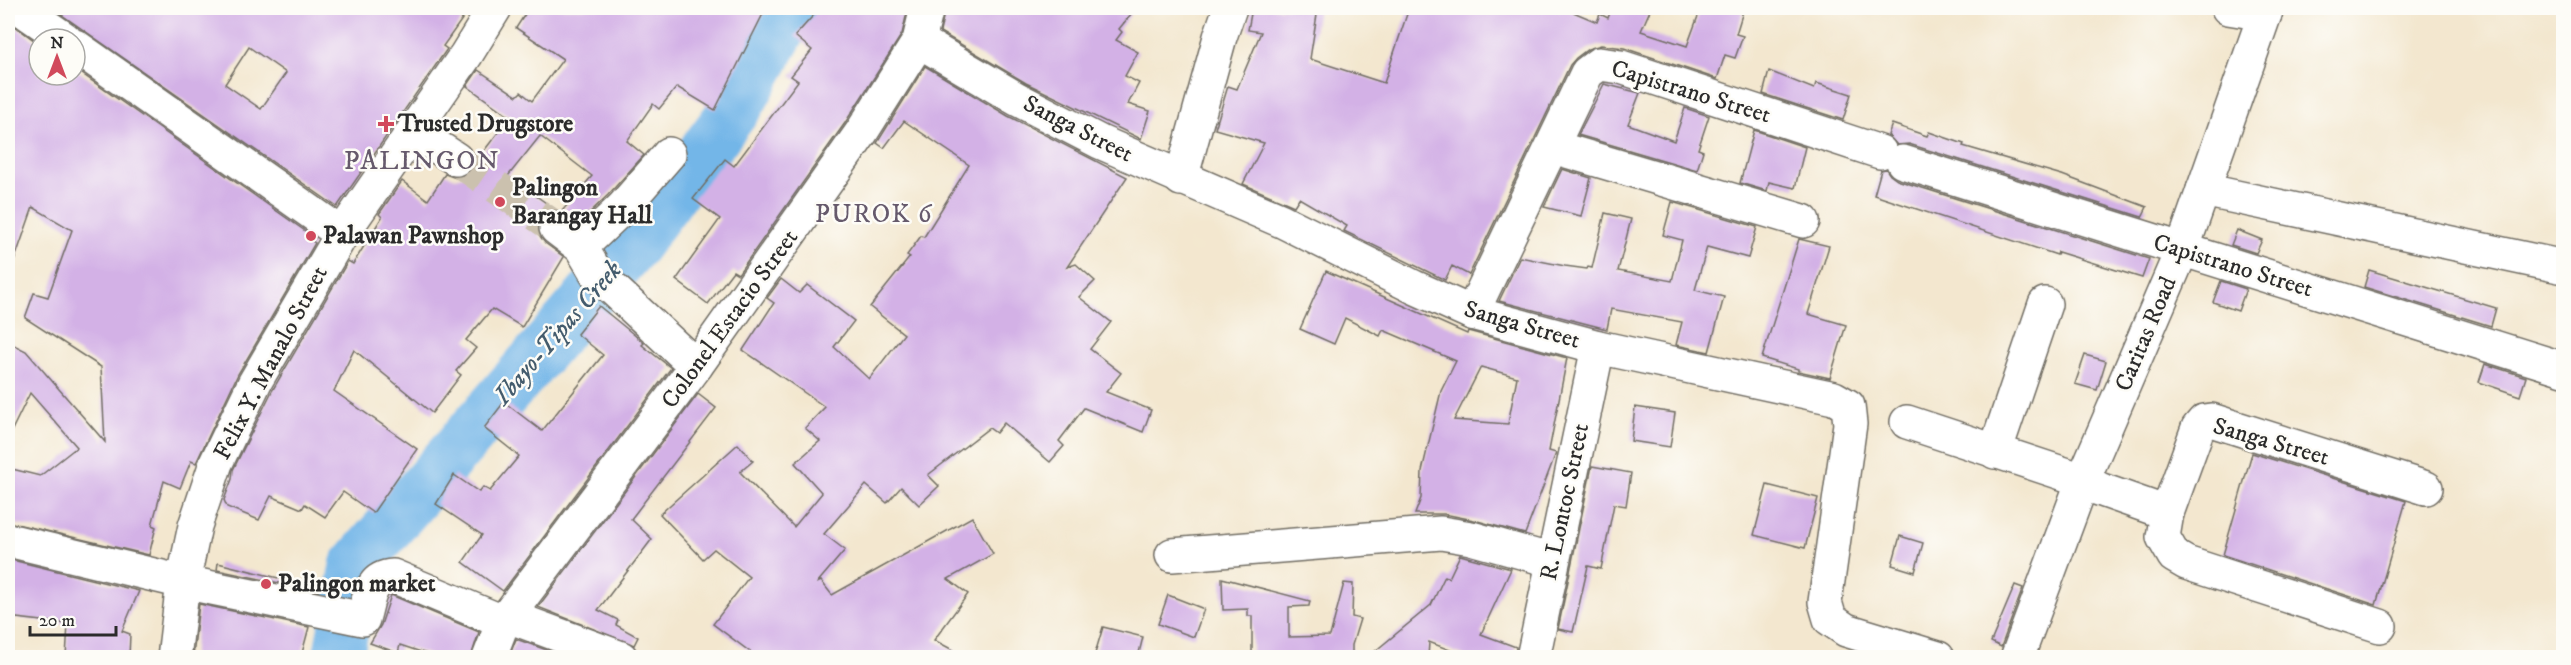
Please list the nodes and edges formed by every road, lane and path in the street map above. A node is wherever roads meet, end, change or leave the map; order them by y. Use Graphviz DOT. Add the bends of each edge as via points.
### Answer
graph roads {
  1 [pos="20,8"];
  2 [pos="495,8"];
  3 [pos="927,8"];
  4 [pos="1230,8"];
  5 [pos="2228,8"];
  6 [pos="2266,11"];
  7 [pos="48,27"];
  8 [pos="919,41"];
  9 [pos="87,54"];
  10 [pos="413,131"];
  11 [pos="1553,147"];
  12 [pos="669,154"];
  13 [pos="456,159"];
  14 [pos="1181,179"];
  15 [pos="2203,190"];
  16 [pos="1803,221"];
  17 [pos="342,234"];
  18 [pos="2182,250"];
  19 [pos="2564,267"];
  20 [pos="2045,304"];
  21 [pos="1472,313"];
  22 [pos="1598,347"];
  23 [pos="696,366"];
  24 [pos="2564,369"];
  25 [pos="1907,422"];
  26 [pos="1995,452"];
  27 [pos="2077,478"];
  28 [pos="2426,488"];
  29 [pos="2167,513"];
  30 [pos="8,540"];
  31 [pos="1172,555"];
  32 [pos="1553,561"];
  33 [pos="183,582"];
  34 [pos="505,619"];
  35 [pos="2379,626"];
  36 [pos="174,657"];
  37 [pos="489,657"];
  38 [pos="621,657"];
  39 [pos="1533,657"];
  40 [pos="1938,657"];
  41 [pos="2017,657"];
  1 -- 7 [label="street"];
  2 -- 10 [label="street, Felix Y. Manalo Street"];
  3 -- 8 [label="street, Colonel Estacio Street"];
  4 -- 14 [label="street"];
  5 -- 6 [label="street"];
  6 -- 15 [label="street, Caritas Road"];
  8 -- 14 [label="street, Sanga Street" via="1017,99"];
  8 -- 23 [label="street, Colonel Estacio Street" via="861,133"];
  9 -- 17 [label="street"];
  10 -- 13 [label="street"];
  10 -- 17 [label="street, Felix Y. Manalo Street"];
  11 -- 16 [label="street"];
  11 -- 18 [label="street, Capistrano Street" via="1587,73 1599,64"];
  11 -- 21 [label="street, Capistrano Street"];
  12 -- 23 [label="street" via="622,208 588,261"];
  14 -- 21 [label="street, Sanga Street" via="1281,221"];
  15 -- 18 [label="street, Caritas Road"];
  15 -- 19 [label="street"];
  17 -- 33 [label="street, Felix Y. Manalo Street" via="255,382 216,464 195,526"];
  18 -- 24 [label="street, Capistrano Street"];
  18 -- 27 [label="street, Caritas Road"];
  20 -- 26 [label="street"];
  21 -- 22 [label="street, Sanga Street"];
  22 -- 32 [label="street, R. Lontoc Street"];
  22 -- 40 [label="street, Sanga Street" via="1834,398 1848,406 1850,424 1825,602 1830,619 1846,630"];
  23 -- 34 [label="street, Colonel Estacio Street"];
  25 -- 26 [label="street"];
  26 -- 27 [label="street"];
  27 -- 29 [label="street"];
  27 -- 41 [label="street, Caritas Road"];
  28 -- 29 [label="street, Sanga Street" via="2211,420 2198,428"];
  29 -- 35 [label="street, Sanga Street" via="2163,537 2174,556 2186,563"];
  30 -- 33 [label="street"];
  31 -- 32 [label="street" via="1441,533"];
  32 -- 39 [label="street, R. Lontoc Street"];
  33 -- 34 [label="street" via="363,619 375,581 393,576"];
  33 -- 36 [label="street, Felix Y. Manalo Street"];
  34 -- 37 [label="street, Colonel Estacio Street"];
  34 -- 38 [label="street"];
}
